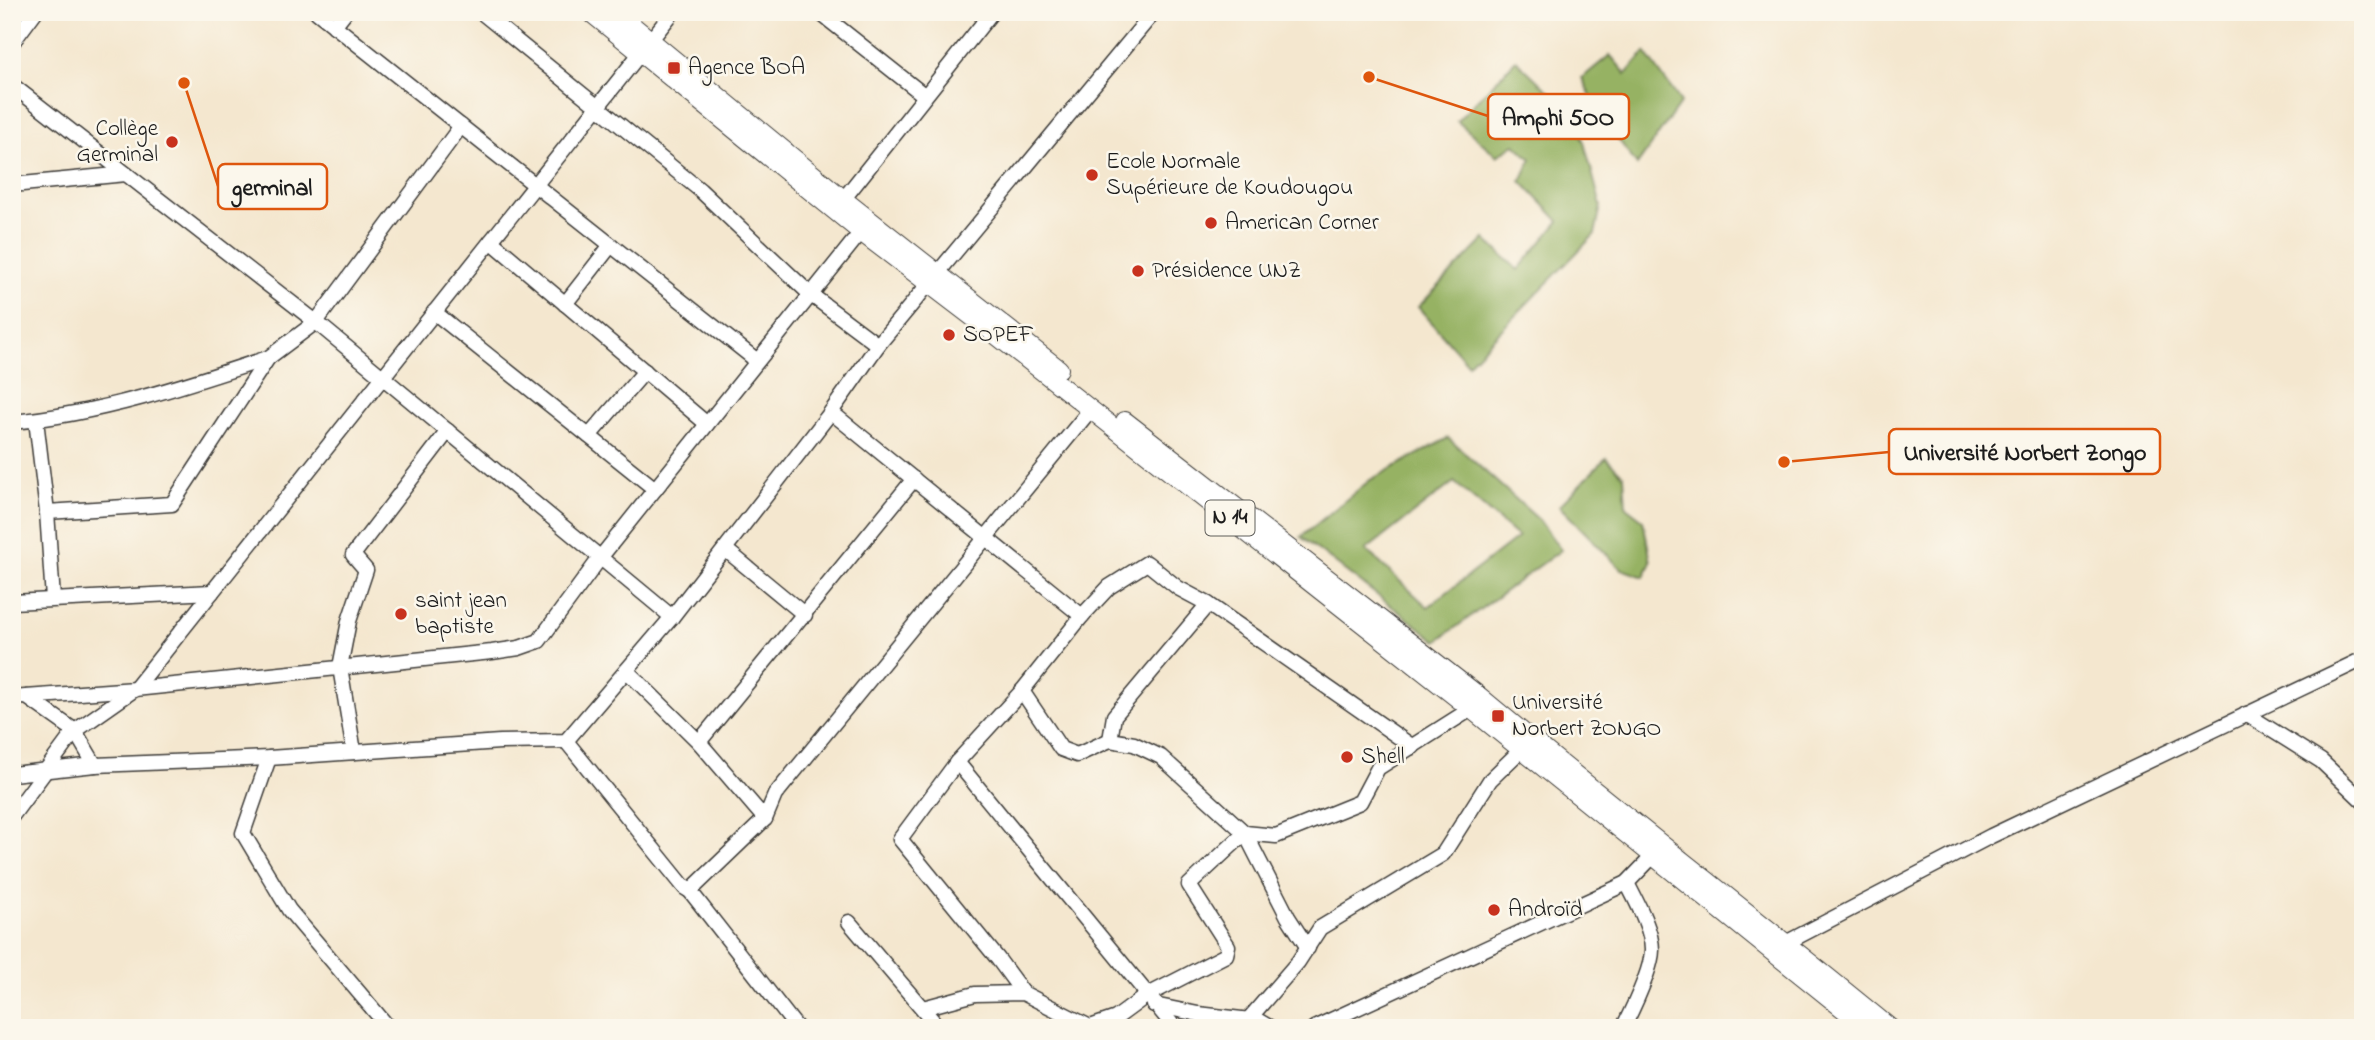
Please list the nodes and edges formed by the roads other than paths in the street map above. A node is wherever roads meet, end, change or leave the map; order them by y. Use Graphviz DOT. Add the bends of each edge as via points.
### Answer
graph roads {
  1 [pos="35,12"];
  2 [pos="317,12"];
  3 [pos="345,12"];
  4 [pos="481,12"];
  5 [pos="590,12"];
  6 [pos="616,12"];
  7 [pos="673,12"];
  8 [pos="992,12"];
  9 [pos="1154,12"];
  10 [pos="821,13"];
  11 [pos="334,26"];
  12 [pos="12,43"];
  13 [pos="646,47"];
  14 [pos="12,85"];
  15 [pos="925,96"];
  16 [pos="598,107"];
  17 [pos="461,126"];
  18 [pos="126,174"];
  19 [pos="12,185"];
  20 [pos="536,185"];
  21 [pos="839,204"];
  22 [pos="861,232"];
  23 [pos="491,241"];
  24 [pos="611,245"];
  25 [pos="934,279"];
  26 [pos="810,293"];
  27 [pos="565,303"];
  28 [pos="434,312"];
  29 [pos="316,322"];
  30 [pos="878,345"];
  31 [pos="268,358"];
  32 [pos="757,360"];
  33 [pos="645,371"];
  34 [pos="383,377"];
  35 [pos="1091,409"];
  36 [pos="831,412"];
  37 [pos="36,420"];
  38 [pos="12,422"];
  39 [pos="707,424"];
  40 [pos="448,431"];
  41 [pos="589,436"];
  42 [pos="914,479"];
  43 [pos="655,489"];
  44 [pos="47,512"];
  45 [pos="985,536"];
  46 [pos="724,549"];
  47 [pos="600,558"];
  48 [pos="212,592"];
  49 [pos="53,599"];
  50 [pos="12,602"];
  51 [pos="1208,604"];
  52 [pos="805,615"];
  53 [pos="1082,616"];
  54 [pos="672,617"];
  55 [pos="2363,659"];
  56 [pos="340,667"];
  57 [pos="627,671"];
  58 [pos="135,689"];
  59 [pos="1022,691"];
  60 [pos="20,697"];
  61 [pos="1471,709"];
  62 [pos="2245,714"];
  63 [pos="75,731"];
  64 [pos="1110,740"];
  65 [pos="566,741"];
  66 [pos="699,742"];
  67 [pos="1413,747"];
  68 [pos="1521,750"];
  69 [pos="354,752"];
  70 [pos="270,758"];
  71 [pos="957,762"];
  72 [pos="94,765"];
  73 [pos="47,770"];
  74 [pos="12,774"];
  75 [pos="2363,801"];
  76 [pos="12,816"];
  77 [pos="765,819"];
  78 [pos="1245,833"];
  79 [pos="1654,855"];
  80 [pos="1627,883"];
  81 [pos="690,891"];
  82 [pos="849,922"];
  83 [pos="1779,946"];
  84 [pos="1308,948"];
  85 [pos="1024,993"];
  86 [pos="1150,1000"];
  87 [pos="923,1008"];
  88 [pos="1248,1020"];
  89 [pos="791,1025"];
  90 [pos="1090,1027"];
  91 [pos="389,1028"];
  92 [pos="939,1028"];
  93 [pos="1066,1028"];
  94 [pos="1175,1028"];
  95 [pos="1271,1028"];
  96 [pos="1314,1028"];
  97 [pos="1623,1028"];
  98 [pos="1867,1028"];
  99 [pos="1890,1028"];
  1 -- 12 [label="street"];
  2 -- 11 [label="street"];
  3 -- 11 [label="street"];
  4 -- 16 [label="street"];
  5 -- 13 [label="main road, N 14"];
  6 -- 13 [label="main road, N 14"];
  7 -- 13 [label="street"];
  8 -- 15 [label="street"];
  9 -- 25 [label="street"];
  10 -- 15 [label="street"];
  11 -- 17 [label="street"];
  13 -- 16 [label="street"];
  13 -- 21 [label="main road, N 14"];
  14 -- 18 [label="street"];
  15 -- 21 [label="street"];
  16 -- 20 [label="street"];
  16 -- 26 [label="street" via="700,190"];
  17 -- 20 [label="street"];
  17 -- 29 [label="street"];
  18 -- 19 [label="street"];
  18 -- 29 [label="street"];
  20 -- 23 [label="street"];
  20 -- 24 [label="street"];
  21 -- 22 [label="main road, N 14"];
  21 -- 25 [label="main road, N 14"];
  22 -- 25 [label="main road, N 14"];
  22 -- 26 [label="street"];
  23 -- 27 [label="street"];
  23 -- 28 [label="street"];
  24 -- 27 [label="street"];
  24 -- 32 [label="street"];
  25 -- 30 [label="street"];
  25 -- 35 [label="main road, N 14" via="991,331"];
  25 -- 83 [label="main road, N 14" via="1274,534 1479,696"];
  26 -- 30 [label="street"];
  26 -- 32 [label="street"];
  27 -- 33 [label="street"];
  28 -- 34 [label="street"];
  28 -- 41 [label="street"];
  29 -- 31 [label="street"];
  29 -- 34 [label="street"];
  30 -- 36 [label="street"];
  31 -- 37 [label="street" via="142,398"];
  31 -- 44 [label="street" via="172,505"];
  32 -- 39 [label="street"];
  33 -- 39 [label="street"];
  33 -- 41 [label="street"];
  34 -- 40 [label="street"];
  34 -- 48 [label="street"];
  35 -- 45 [label="street"];
  35 -- 61 [label="main road, N 14"];
  36 -- 42 [label="street"];
  36 -- 46 [label="street"];
  37 -- 38 [label="street"];
  37 -- 44 [label="street"];
  39 -- 43 [label="street"];
  40 -- 47 [label="street"];
  40 -- 56 [label="street" via="353,555 366,570"];
  41 -- 43 [label="street"];
  42 -- 45 [label="street"];
  42 -- 52 [label="street"];
  43 -- 47 [label="street"];
  44 -- 49 [label="street"];
  45 -- 53 [label="street"];
  45 -- 77 [label="street" via="775,795"];
  46 -- 52 [label="street"];
  46 -- 54 [label="street"];
  47 -- 54 [label="street"];
  47 -- 56 [label="street" via="539,641 519,649"];
  48 -- 49 [label="street"];
  48 -- 58 [label="street"];
  49 -- 50 [label="street"];
  51 -- 53 [label="street" via="1147,563 1109,587"];
  51 -- 64 [label="street" via="1114,716"];
  51 -- 67 [label="street"];
  52 -- 66 [label="street"];
  53 -- 59 [label="street"];
  54 -- 57 [label="street"];
  55 -- 62 [label="street"];
  56 -- 58 [label="street"];
  56 -- 69 [label="street"];
  57 -- 65 [label="street"];
  57 -- 66 [label="street"];
  58 -- 60 [label="street"];
  58 -- 63 [label="street"];
  59 -- 64 [label="street" via="1061,749 1077,755"];
  59 -- 71 [label="street"];
  60 -- 63 [label="street"];
  61 -- 67 [label="street"];
  61 -- 68 [label="main road, N 14"];
  62 -- 75 [label="street" via="2321,761"];
  62 -- 83 [label="street" via="1991,836"];
  63 -- 72 [label="street"];
  63 -- 73 [label="street"];
  64 -- 78 [label="street" via="1134,744 1161,757"];
  65 -- 69 [label="street"];
  65 -- 81 [label="street"];
  66 -- 77 [label="street"];
  67 -- 78 [label="street" via="1378,768 1360,802 1276,836"];
  68 -- 79 [label="main road, N 14"];
  68 -- 84 [label="street" via="1490,780 1443,855 1320,928"];
  69 -- 70 [label="street"];
  70 -- 72 [label="street"];
  70 -- 91 [label="street" via="243,833 289,909"];
  71 -- 85 [label="street" via="900,839"];
  71 -- 86 [label="street"];
  72 -- 73 [label="street"];
  73 -- 74 [label="street"];
  73 -- 76 [label="street"];
  77 -- 81 [label="street"];
  78 -- 84 [label="street"];
  78 -- 86 [label="street" via="1189,886 1228,946 1226,955"];
  79 -- 80 [label="street"];
  79 -- 83 [label="main road, N 14"];
  80 -- 96 [label="street"];
  80 -- 97 [label="street" via="1644,918 1652,950"];
  81 -- 89 [label="street"];
  82 -- 87 [label="street"];
  83 -- 98 [label="main road, N 14"];
  83 -- 99 [label="main road, N 14"];
  84 -- 88 [label="street"];
  85 -- 87 [label="street" via="975,994"];
  85 -- 90 [label="street"];
  86 -- 88 [label="street" via="1198,1014"];
  86 -- 90 [label="street"];
  86 -- 94 [label="street"];
  87 -- 92 [label="street"];
  88 -- 95 [label="street"];
  90 -- 93 [label="street"];
}
